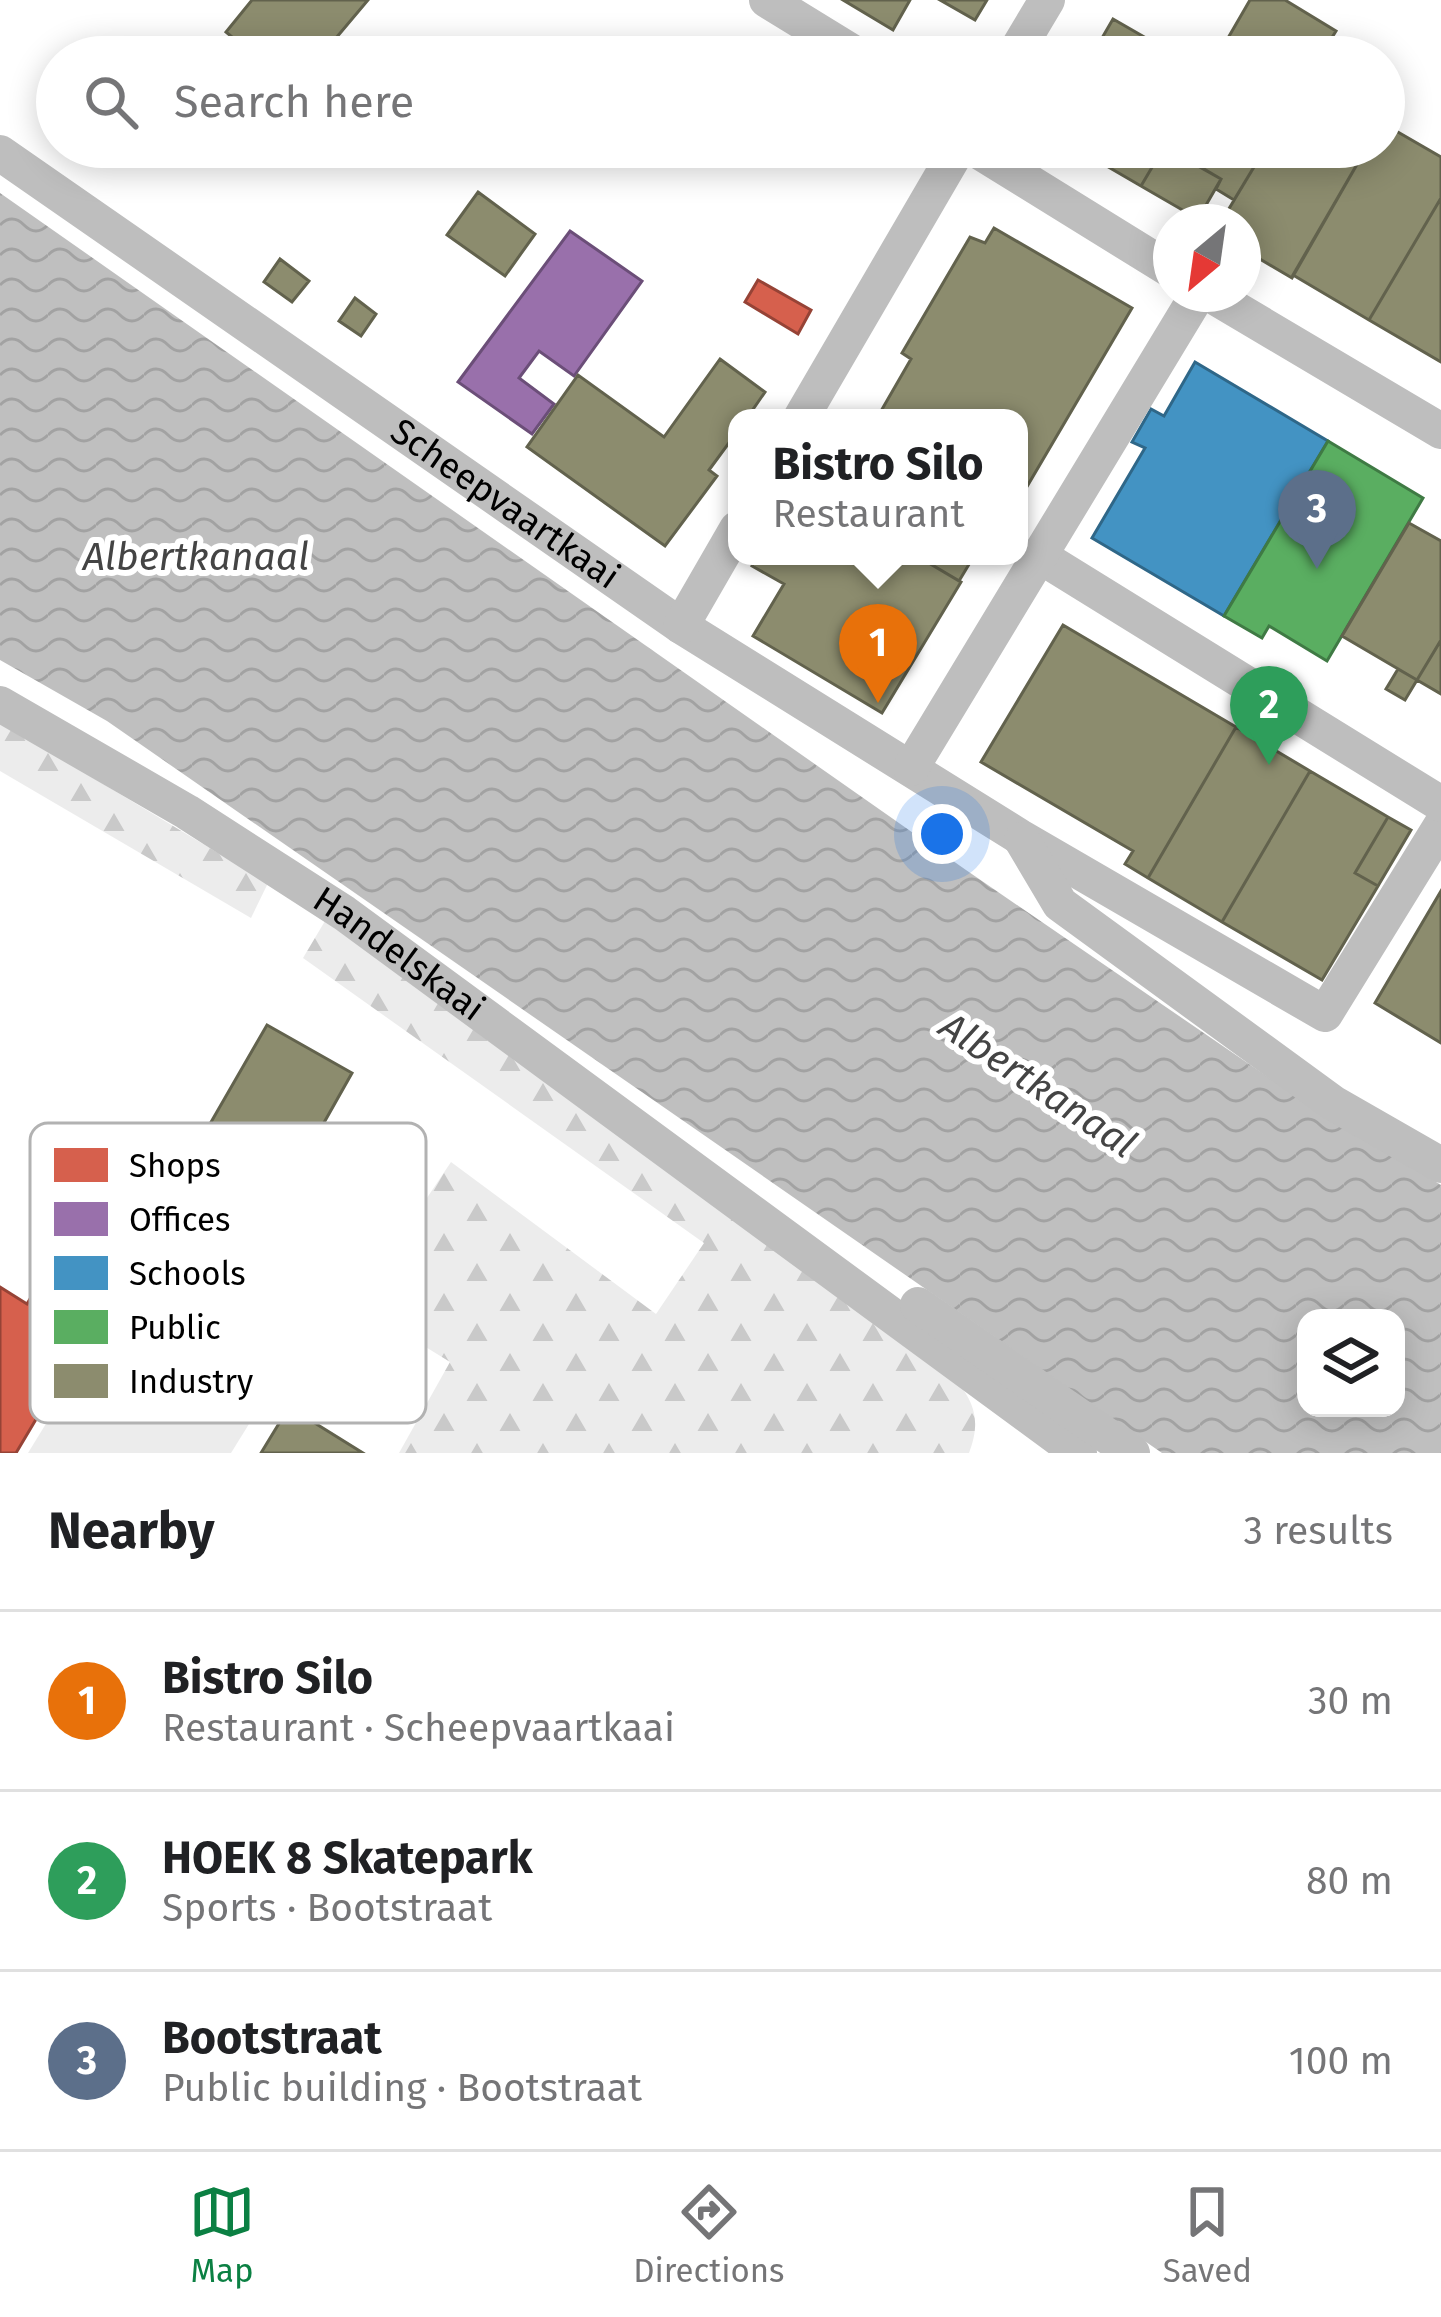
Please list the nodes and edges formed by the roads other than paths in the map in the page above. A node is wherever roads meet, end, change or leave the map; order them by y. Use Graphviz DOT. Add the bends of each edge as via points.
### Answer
graph roads {
  1 [pos="767,0"];
  2 [pos="1047,0"];
  3 [pos="826,36"];
  4 [pos="1025,36"];
  5 [pos="0,153"];
  6 [pos="947,168"];
  7 [pos="1006,168"];
  8 [pos="1153,259"];
  9 [pos="1187,312"];
  10 [pos="1240,312"];
  11 [pos="806,409"];
  12 [pos="1441,431"];
  13 [pos="728,545"];
  14 [pos="1042,558"];
  15 [pos="681,626"];
  16 [pos="0,704"];
  17 [pos="911,768"];
  18 [pos="1441,804"];
  19 [pos="1441,826"];
  20 [pos="1020,837"];
  21 [pos="1441,1165"];
  22 [pos="778,1232"];
  23 [pos="1079,1453"];
  24 [pos="1132,1453"];
  1 -- 3 [label="street"];
  2 -- 4 [label="street"];
  5 -- 15 [label="street, Scheepvaartkaai"];
  6 -- 11 [label="street"];
  7 -- 8 [label="street"];
  9 -- 14 [label="street"];
  10 -- 12 [label="street"];
  13 -- 15 [label="street"];
  14 -- 17 [label="street"];
  14 -- 18 [label="street"];
  15 -- 17 [label="street, Scheepvaartkaai"];
  16 -- 22 [label="street, Handelskaai" via="344,913"];
  17 -- 20 [label="street, Scheepvaartkaai"];
  19 -- 20 [label="street, Scheepvaartkaai" via="1325,1014"];
  20 -- 21 [label="street, Scheepvaartkaai" via="1060,904 1333,1103"];
  22 -- 23 [label="street, Handelskaai"];
  22 -- 24 [label="street, Handelskaai" via="829,1243"];
}
